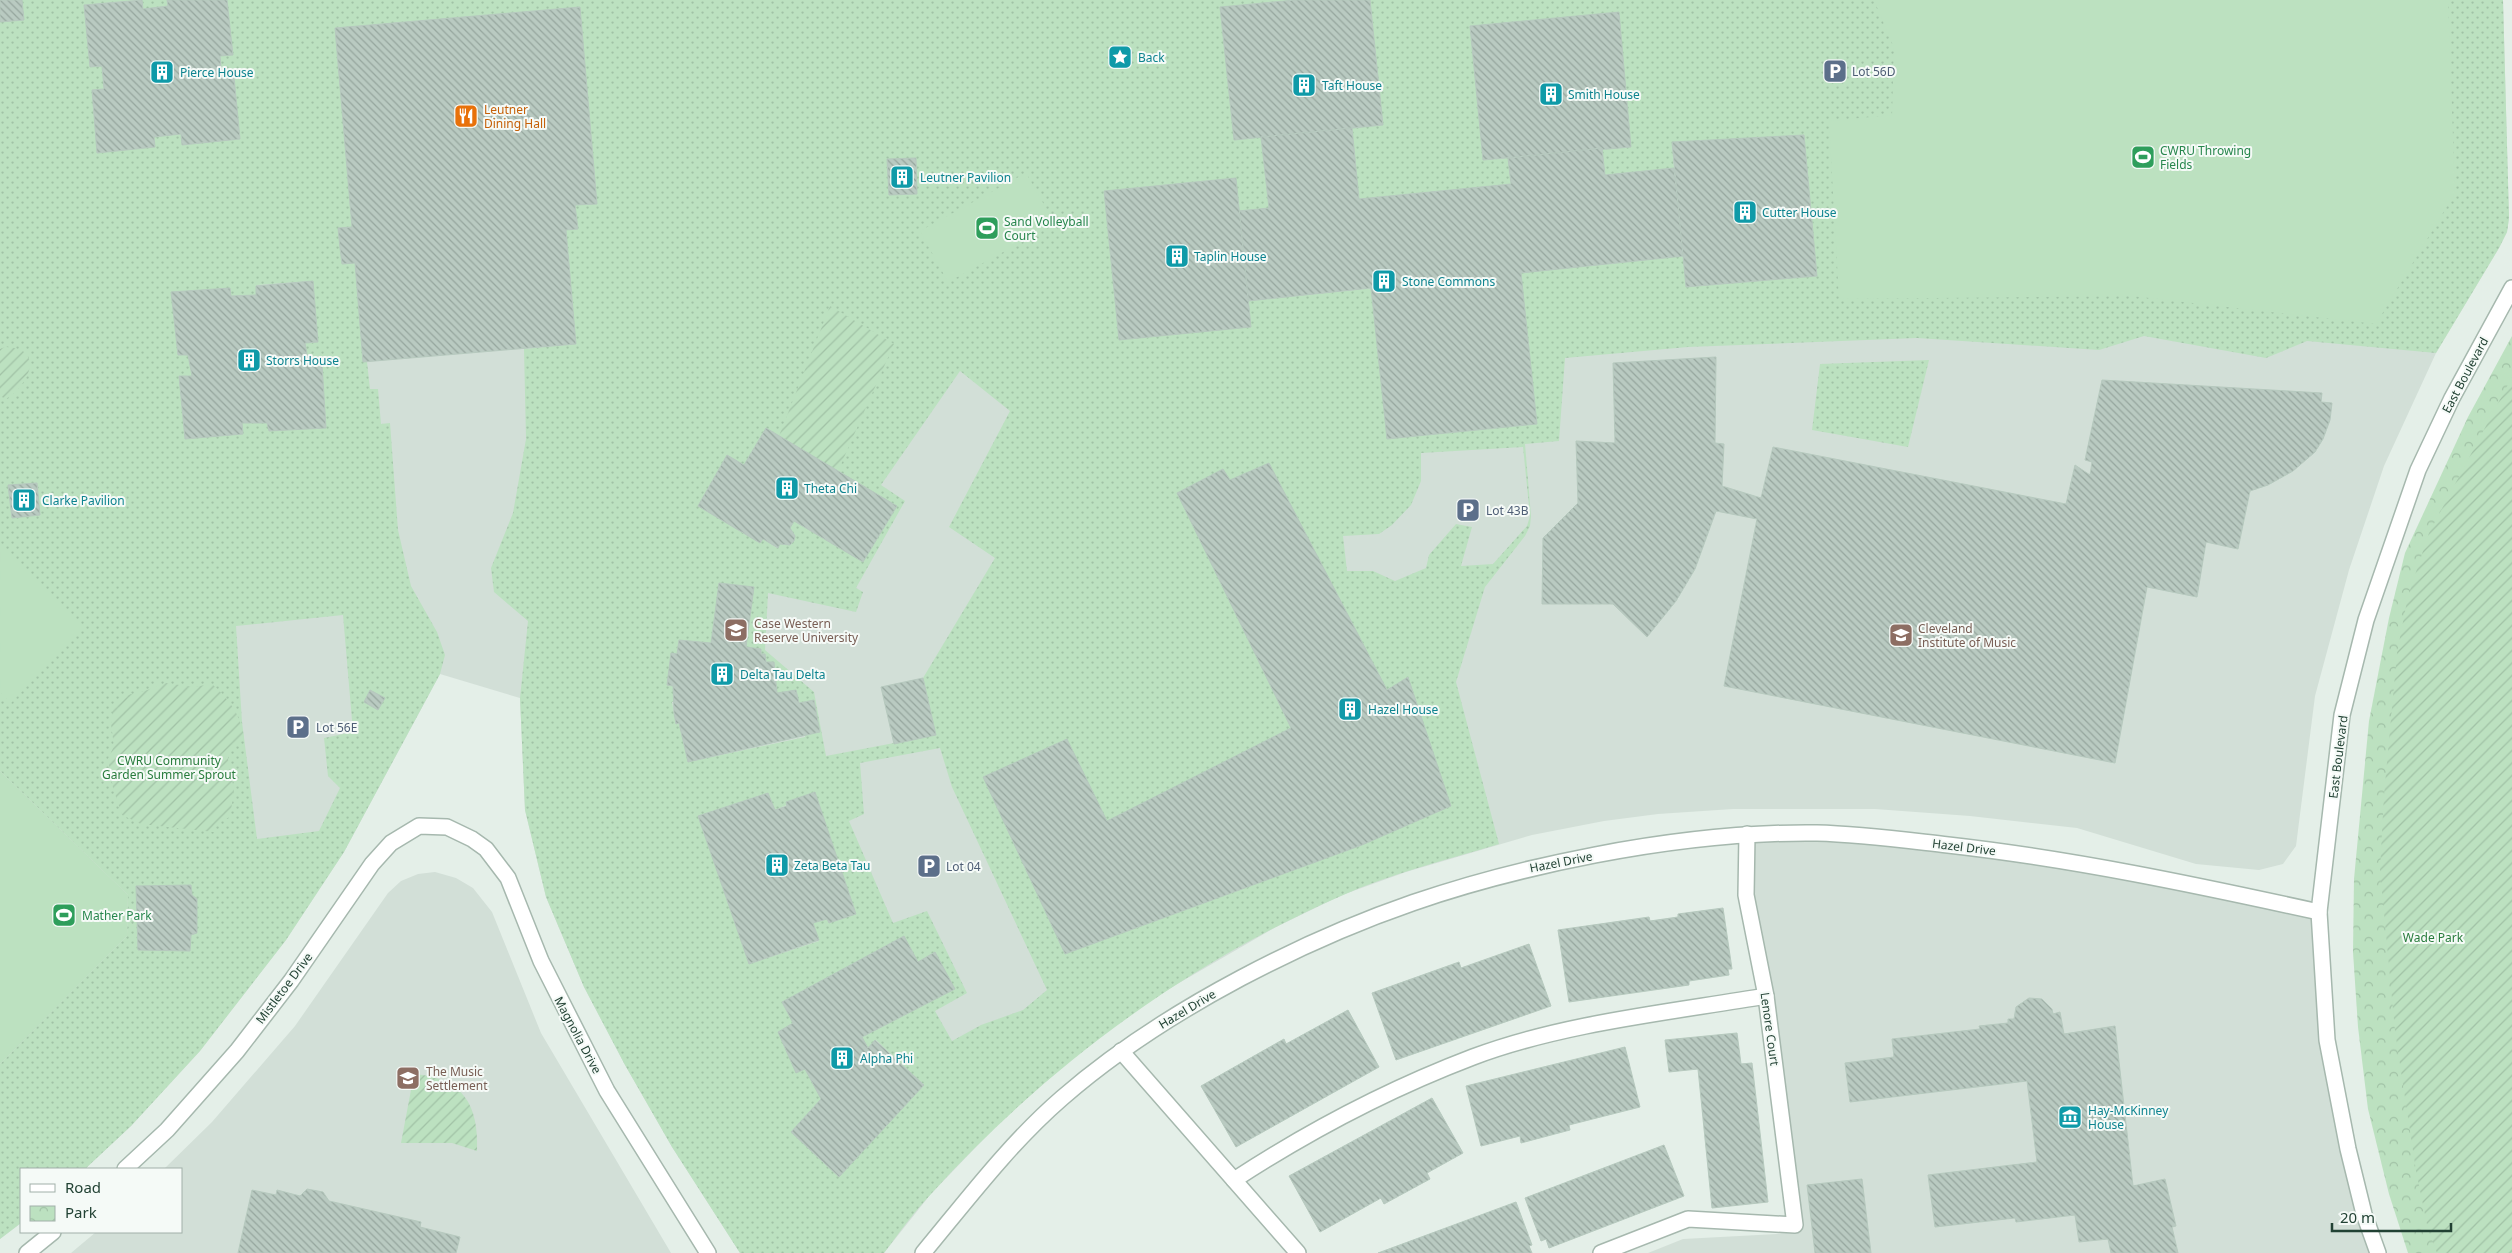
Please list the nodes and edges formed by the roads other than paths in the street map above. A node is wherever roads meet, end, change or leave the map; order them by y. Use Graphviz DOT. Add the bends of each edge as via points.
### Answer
graph roads {
  1 [pos="2512,288"];
  2 [pos="447,827"];
  3 [pos="1747,834"];
  4 [pos="2319,912"];
  5 [pos="1766,996"];
  6 [pos="1121,1051"];
  7 [pos="126,1168"];
  8 [pos="1234,1180"];
  9 [pos="52,1233"];
  10 [pos="28,1253"];
  11 [pos="708,1253"];
  12 [pos="923,1253"];
  13 [pos="1298,1253"];
  14 [pos="1601,1253"];
  15 [pos="2378,1253"];
  1 -- 4 [label="street, East Boulevard" via="2452,398 2418,470 2366,620 2342,715"];
  2 -- 7 [label="street, Mistletoe Drive" via="419,826 390,842 237,1051 167,1130"];
  2 -- 11 [label="street, Magnolia Drive" via="486,850 508,878 541,961 607,1091"];
  3 -- 4 [label="street, Hazel Drive" via="1818,833 1891,838 2037,855"];
  3 -- 5 [label="street, Lenore Court" via="1746,895"];
  3 -- 6 [label="street, Hazel Drive" via="1648,845 1558,862 1508,873 1390,909 1263,966 1184,1010"];
  4 -- 15 [label="street, East Boulevard" via="2327,1040 2348,1149 2364,1214"];
  5 -- 8 [label="street" via="1603,1023 1474,1057 1344,1114 1287,1145"];
  5 -- 14 [label="street, Lenore Court" via="1795,1225 1688,1220"];
  6 -- 8 [label="street"];
  6 -- 12 [label="street, Hazel Drive" via="1060,1100 1028,1131"];
  8 -- 13 [label="street"];
  9 -- 10 [label="street"];
}
